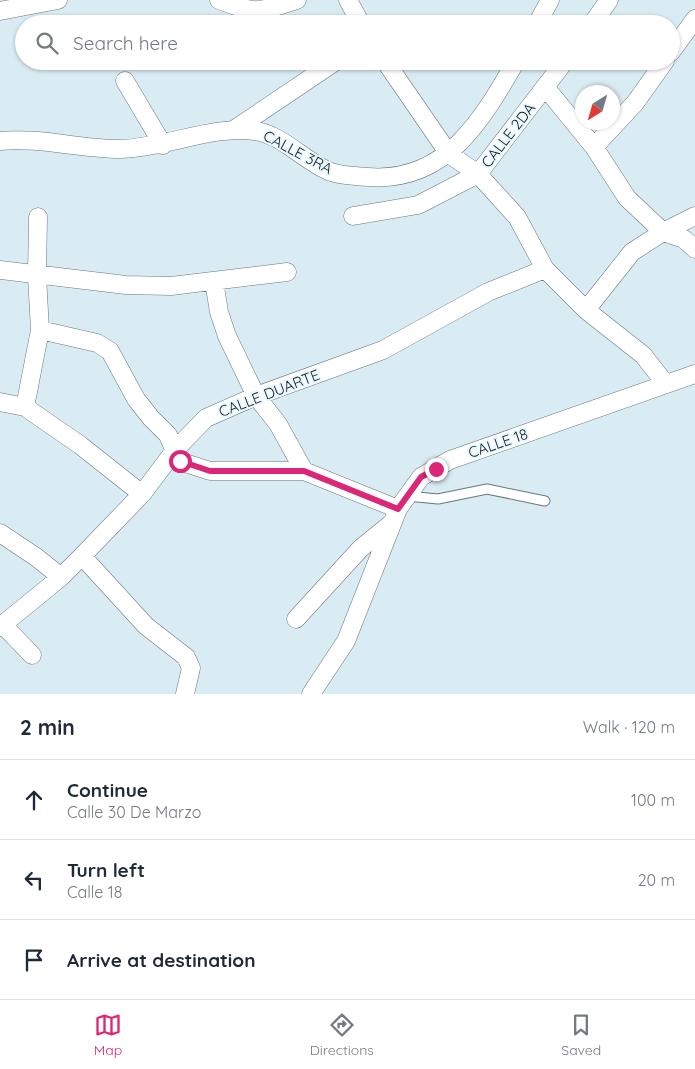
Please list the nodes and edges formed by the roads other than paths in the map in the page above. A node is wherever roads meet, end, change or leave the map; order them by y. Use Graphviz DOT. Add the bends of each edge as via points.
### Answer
graph roads {
  1 [pos="58,0"];
  2 [pos="219,0"];
  3 [pos="297,0"];
  4 [pos="348,0"];
  5 [pos="550,0"];
  6 [pos="609,0"];
  7 [pos="0,11"];
  8 [pos="357,15"];
  9 [pos="542,15"];
  10 [pos="598,15"];
  11 [pos="695,19"];
  12 [pos="680,40"];
  13 [pos="323,70"];
  14 [pos="391,70"];
  15 [pos="511,70"];
  16 [pos="559,70"];
  17 [pos="658,70"];
  18 [pos="125,80"];
  19 [pos="546,88"];
  20 [pos="235,129"];
  21 [pos="0,141"];
  22 [pos="163,145"];
  23 [pos="594,147"];
  24 [pos="449,154"];
  25 [pos="478,174"];
  26 [pos="353,216"];
  27 [pos="695,216"];
  28 [pos="38,218"];
  29 [pos="663,232"];
  30 [pos="695,249"];
  31 [pos="545,269"];
  32 [pos="0,270"];
  33 [pos="287,272"];
  34 [pos="36,276"];
  35 [pos="214,280"];
  36 [pos="586,310"];
  37 [pos="40,330"];
  38 [pos="695,374"];
  39 [pos="665,383"];
  40 [pos="256,396"];
  41 [pos="0,402"];
  42 [pos="25,407"];
  43 [pos="175,450"];
  44 [pos="304,471"];
  45 [pos="142,494"];
  46 [pos="545,501"];
  47 [pos="399,509"];
  48 [pos="0,533"];
  49 [pos="82,556"];
  50 [pos="61,577"];
  51 [pos="296,619"];
  52 [pos="1,626"];
  53 [pos="32,655"];
  54 [pos="185,694"];
  55 [pos="311,694"];
  1 -- 7 [label="street"];
  2 -- 3 [label="street" via="259,12"];
  4 -- 8 [label="street"];
  5 -- 9 [label="street"];
  6 -- 10 [label="street"];
  11 -- 12 [label="street"];
  13 -- 20 [label="street"];
  14 -- 24 [label="street"];
  15 -- 24 [label="street, CALLE 3RA" via="489,109"];
  16 -- 19 [label="street, CALLE 2DA"];
  17 -- 23 [label="street" via="635,102"];
  18 -- 22 [label="street"];
  19 -- 23 [label="street"];
  19 -- 25 [label="street, CALLE 2DA"];
  20 -- 22 [label="street, CALLE 3RA"];
  20 -- 24 [label="street, CALLE 3RA" via="258,131 330,172 347,175 384,178 419,170"];
  21 -- 22 [label="street, CALLE 3RA" via="23,139 121,149"];
  23 -- 29 [label="street" via="627,198"];
  24 -- 25 [label="street"];
  25 -- 26 [label="street, CALLE 2DA" via="418,205"];
  25 -- 31 [label="street" via="516,218"];
  27 -- 29 [label="street"];
  28 -- 34 [label="street"];
  29 -- 30 [label="street" via="684,239"];
  29 -- 36 [label="street" via="632,252"];
  31 -- 36 [label="street"];
  31 -- 40 [label="street, CALLE DUARTE" via="488,292 383,350"];
  32 -- 34 [label="street"];
  33 -- 35 [label="street"];
  34 -- 35 [label="street" via="126,285 171,286"];
  34 -- 37 [label="street"];
  35 -- 40 [label="street" via="227,336"];
  36 -- 39 [label="street" via="643,355"];
  37 -- 42 [label="street"];
  37 -- 43 [label="street" via="97,343 110,351 136,399 168,435"];
  38 -- 39 [label="street, CALLE 18"];
  39 -- 47 [label="street, CALLE 18" via="450,460 421,477"];
  40 -- 43 [label="street, CALLE DUARTE" via="206,418"];
  40 -- 44 [label="street" via="278,424"];
  41 -- 42 [label="street"];
  42 -- 45 [label="street"];
  43 -- 44 [label="street" via="180,461 210,471"];
  43 -- 45 [label="street, CALLE DUARTE"];
  44 -- 47 [label="street"];
  45 -- 49 [label="street, CALLE DUARTE"];
  46 -- 47 [label="lane" via="487,489"];
  47 -- 51 [label="street"];
  47 -- 55 [label="street, CALLE 18" via="346,641"];
  48 -- 50 [label="street"];
  49 -- 50 [label="street, CALLE DUARTE"];
  49 -- 54 [label="street" via="146,626 190,662"];
  50 -- 52 [label="street, CALLE DUARTE"];
  52 -- 53 [label="street"];
}
